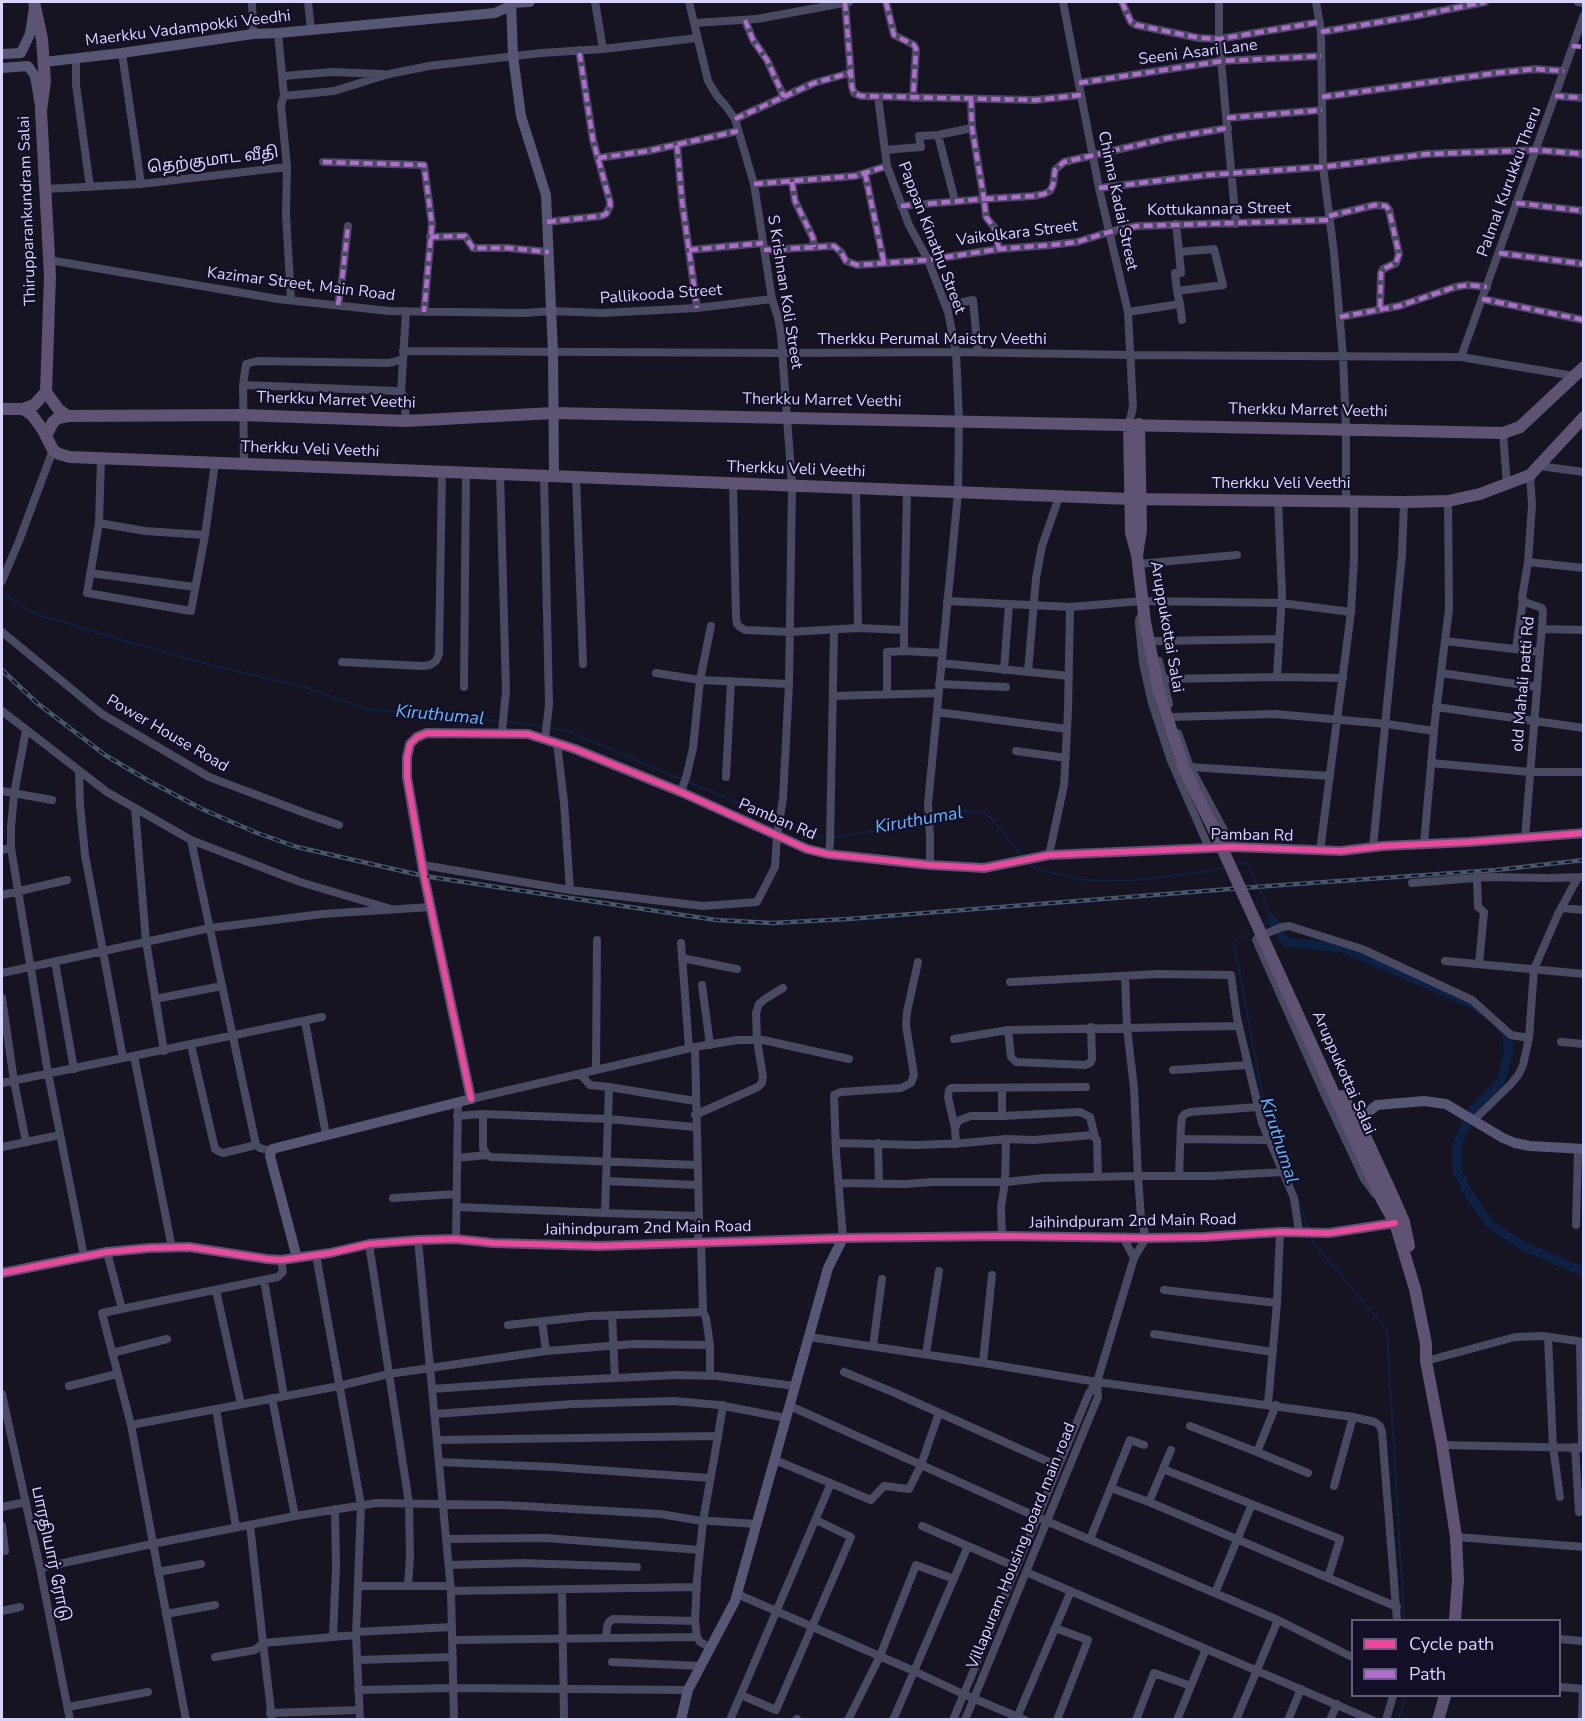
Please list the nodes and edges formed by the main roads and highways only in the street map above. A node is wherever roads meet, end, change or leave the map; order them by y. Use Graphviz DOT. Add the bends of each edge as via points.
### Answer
graph roads {
  1 [pos="34,4"];
  2 [pos="1584,367"];
  3 [pos="46,392"];
  4 [pos="2,409"];
  5 [pos="23,409"];
  6 [pos="68,416"];
  7 [pos="1582,421"];
  8 [pos="1134,424"];
  9 [pos="46,436"];
  10 [pos="1135,500"];
  11 [pos="1329,1083"];
  12 [pos="1426,1344"];
  13 [pos="1455,1619"];
  14 [pos="1444,1697"];
  15 [pos="1438,1719"];
  1 -- 3 [label="main road, Thirupparankundram Salai" via="45,81 41,111 49,260"];
  2 -- 8 [label="main road, Therkku Marret Veethi" via="1520,426 1503,433"];
  3 -- 5 [label="main road" via="34,405"];
  3 -- 6 [label="main road"];
  4 -- 5 [label="main road"];
  5 -- 9 [label="main road"];
  6 -- 8 [label="main road, Therkku Marret Veethi" via="243,415 406,421 553,413"];
  6 -- 9 [label="main road" via="53,422"];
  7 -- 10 [label="main road, Therkku Veli Veethi" via="1530,475 1448,501"];
  8 -- 10 [label="main road, Aruppukottai Salai"];
  9 -- 10 [label="main road, Therkku Veli Veethi" via="52,450 70,457"];
  10 -- 11 [label="main road, Aruppukottai Salai, bridge" via="1141,530 1138,560 1144,612 1159,692 1184,769"];
  11 -- 12 [label="main road, Aruppukottai Salai" via="1395,1223"];
  11 -- 12 [label="main road" via="1346,1100 1359,1123 1404,1222 1423,1292"];
  12 -- 13 [label="main road, Aruppukottai Salai" via="1455,1538"];
  14 -- 15 [label="main road"];
}
